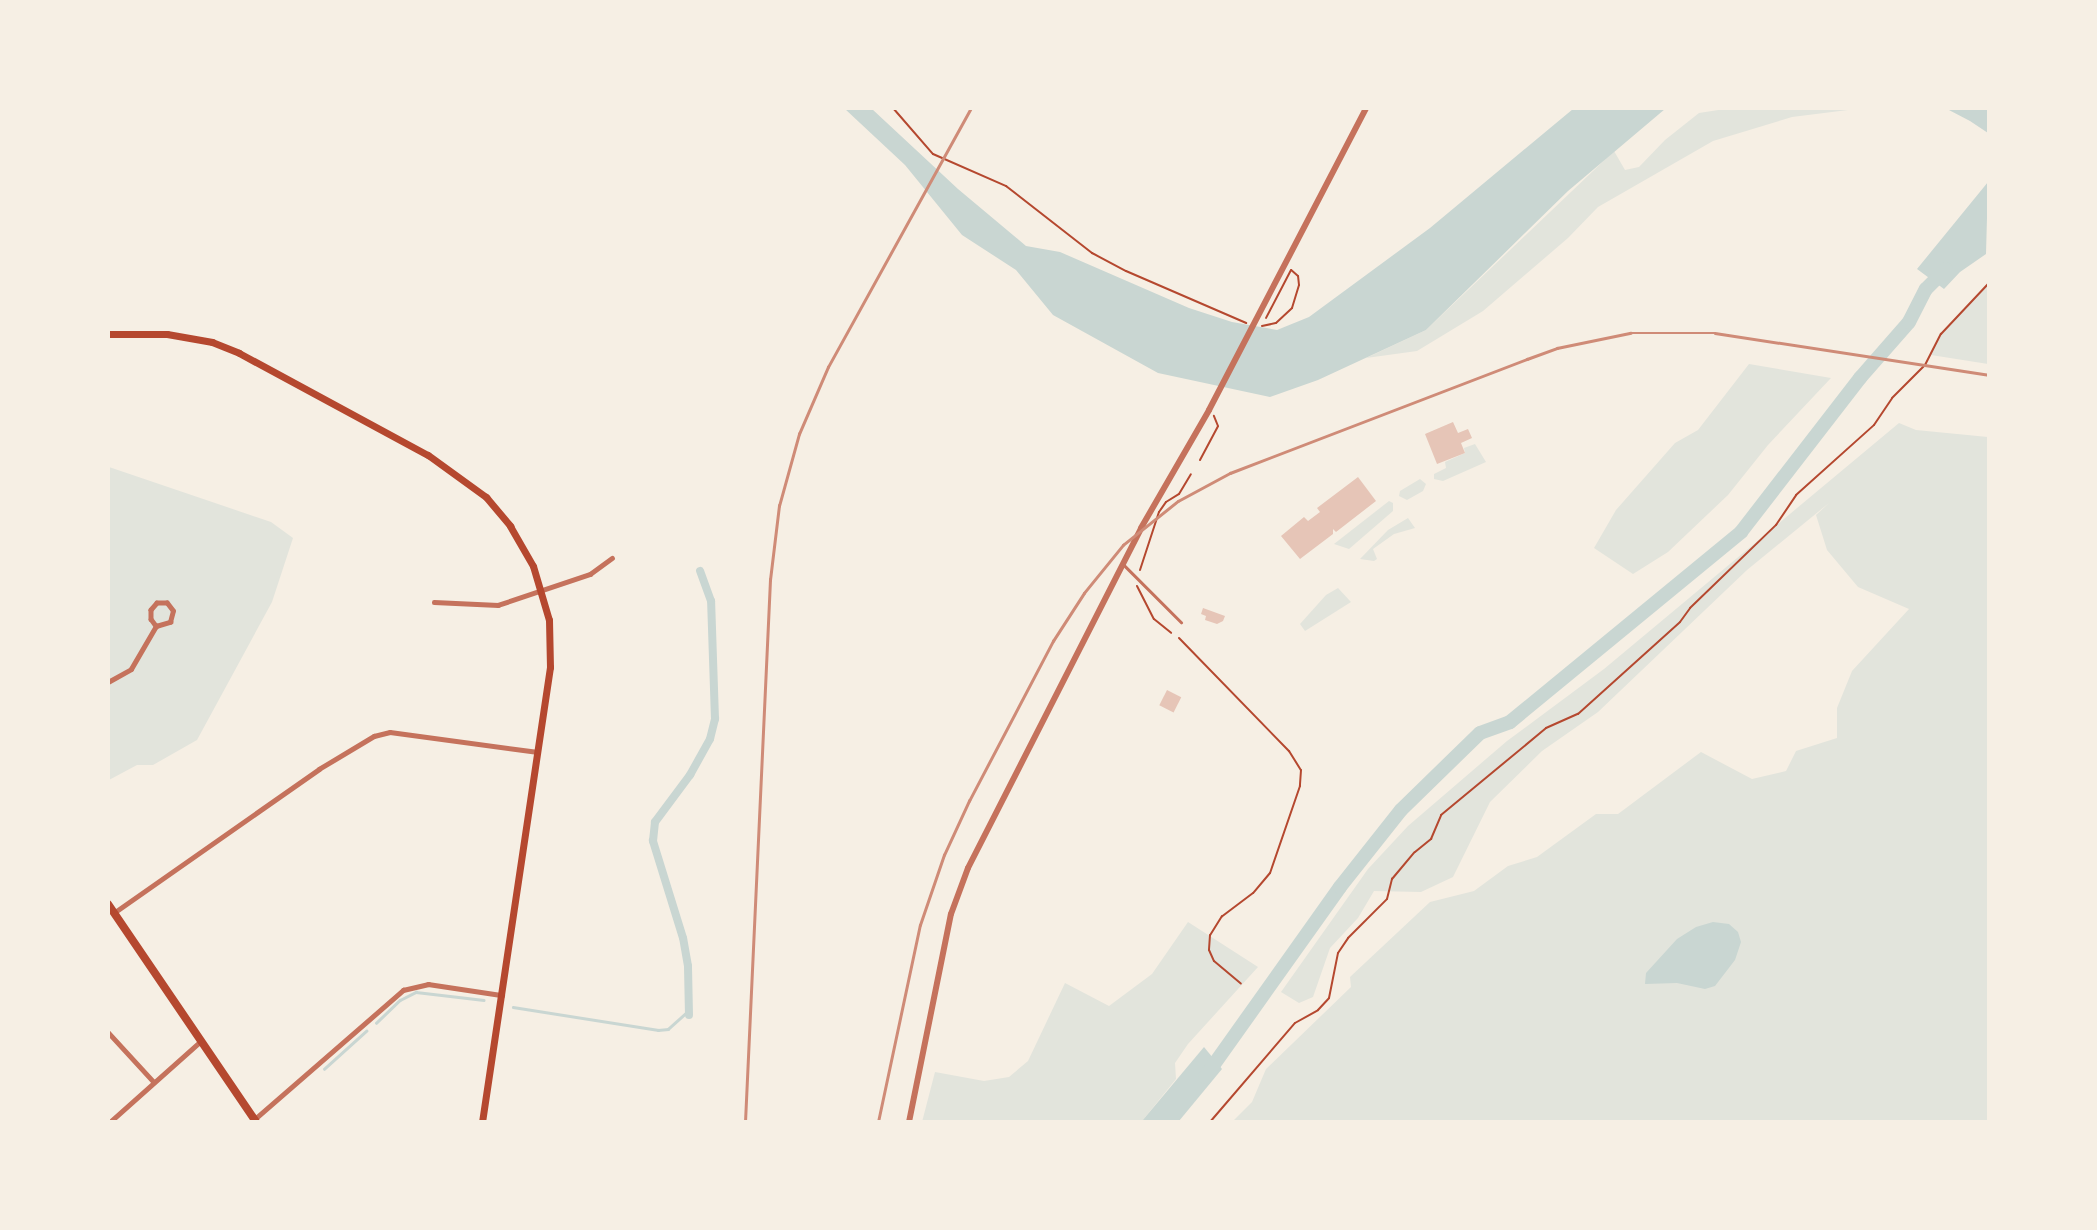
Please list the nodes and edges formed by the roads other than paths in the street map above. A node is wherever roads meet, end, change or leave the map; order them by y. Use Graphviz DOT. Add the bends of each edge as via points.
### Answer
graph roads {
  1 [pos="1366,108"];
  2 [pos="108,334"];
  3 [pos="611,558"];
  4 [pos="1124,565"];
  5 [pos="543,592"];
  6 [pos="434,602"];
  7 [pos="1181,622"];
  8 [pos="156,626"];
  9 [pos="108,682"];
  10 [pos="538,752"];
  11 [pos="108,904"];
  12 [pos="114,912"];
  13 [pos="502,995"];
  14 [pos="108,1032"];
  15 [pos="202,1039"];
  16 [pos="154,1082"];
  17 [pos="257,1121"];
  18 [pos="110,1122"];
  19 [pos="482,1122"];
  20 [pos="909,1122"];
  1 -- 4 [label="street" via="1212,412"];
  2 -- 5 [label="main road" via="167,334 212,342 428,456 471,484 496,508 523,547"];
  3 -- 5 [label="street" via="590,574"];
  4 -- 7 [label="lane"];
  4 -- 20 [label="street" via="958,890"];
  5 -- 6 [label="street" via="498,605"];
  5 -- 10 [label="main road" via="550,667"];
  8 -- 8 [label="street" via="152,610 157,603 167,603 173,611 170,622"];
  8 -- 9 [label="street" via="131,669"];
  10 -- 12 [label="street" via="390,732 374,736 319,769"];
  10 -- 13 [label="main road"];
  11 -- 12 [label="main road"];
  12 -- 15 [label="main road"];
  13 -- 17 [label="street" via="428,984 403,990"];
  13 -- 19 [label="main road"];
  14 -- 16 [label="street"];
  15 -- 16 [label="street"];
  15 -- 17 [label="main road"];
  16 -- 18 [label="street"];
}
